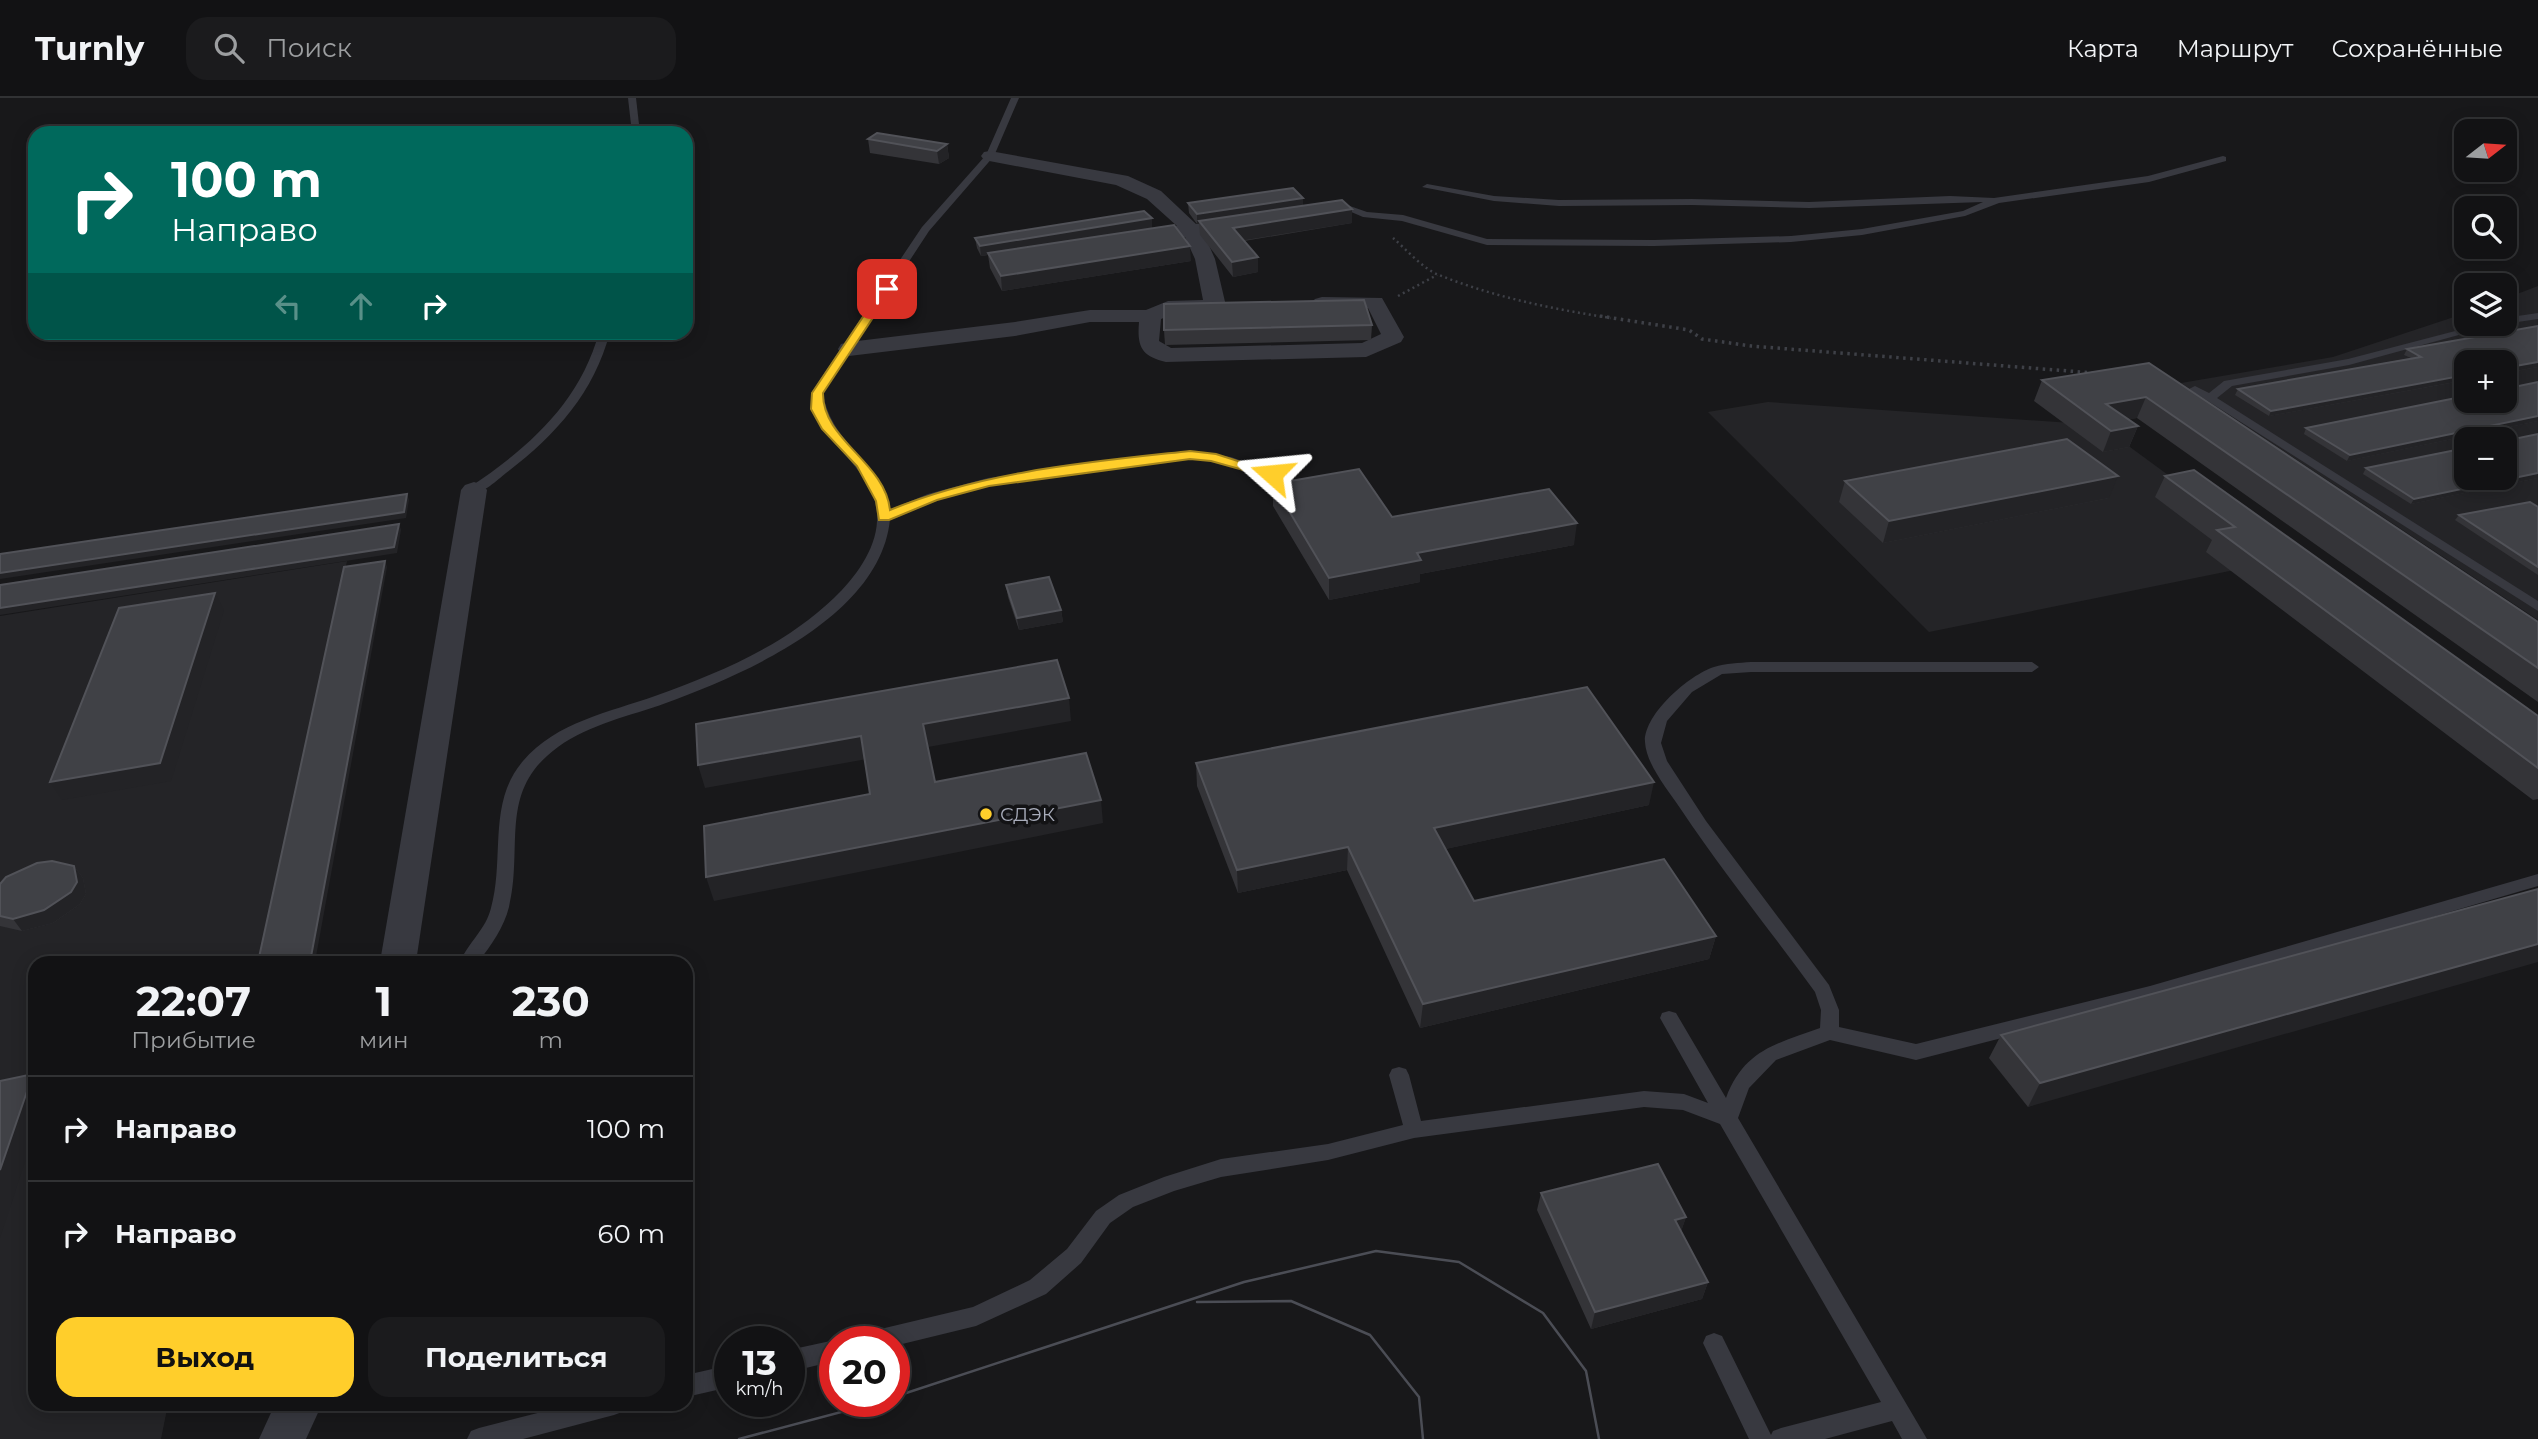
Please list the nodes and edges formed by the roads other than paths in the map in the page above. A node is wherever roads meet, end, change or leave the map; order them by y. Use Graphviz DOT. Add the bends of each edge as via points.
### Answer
graph roads {
  1 [pos="632,98"];
  2 [pos="1015,98"];
  3 [pos="635,126"];
  4 [pos="990,156"];
  5 [pos="2223,159"];
  6 [pos="1427,187"];
  7 [pos="1997,200"];
  8 [pos="1340,209"];
  9 [pos="1231,224"];
  10 [pos="1192,230"];
  11 [pos="1112,243"];
  12 [pos="1295,304"];
  13 [pos="1242,305"];
  14 [pos="1215,306"];
  15 [pos="1150,316"];
  16 [pos="2538,316"];
  17 [pos="2517,319"];
  18 [pos="2454,334"];
  19 [pos="603,340"];
  20 [pos="849,349"];
  21 [pos="2195,388"];
  22 [pos="2210,397"];
  23 [pos="1294,482"];
  24 [pos="474,490"];
  25 [pos="884,517"];
  26 [pos="2538,607"];
  27 [pos="2032,667"];
  28 [pos="2538,880"];
  29 [pos="399,956"];
  30 [pos="473,956"];
  31 [pos="1669,1018"];
  32 [pos="1829,1032"];
  33 [pos="1399,1074"];
  34 [pos="1728,1118"];
  35 [pos="1414,1130"];
  36 [pos="910,1332"];
  37 [pos="1714,1343"];
  38 [pos="714,1380"];
  39 [pos="693,1384"];
  40 [pos="1897,1409"];
  41 [pos="297,1411"];
  42 [pos="587,1411"];
  43 [pos="282,1439"];
  44 [pos="480,1439"];
  45 [pos="1761,1439"];
  46 [pos="1781,1439"];
  47 [pos="1915,1439"];
  1 -- 3 [label="lane"];
  2 -- 4 [label="lane"];
  4 -- 10 [label="street" via="1121,180 1154,195"];
  4 -- 20 [label="lane" via="925,229"];
  5 -- 7 [label="lane" via="2149,178"];
  6 -- 7 [label="lane" via="1517,203 1595,205"];
  7 -- 8 [label="lane" via="1965,213 1862,232 1654,243 1487,242 1403,218"];
  9 -- 10 [label="street"];
  10 -- 11 [label="street"];
  10 -- 14 [label="street" via="1205,259"];
  12 -- 15 [label="street" via="1375,302 1393,337 1366,351 1166,355 1148,343"];
  13 -- 14 [label="street"];
  14 -- 15 [label="street" via="1168,307"];
  15 -- 20 [label="street" via="1090,316"];
  16 -- 17 [label="lane"];
  18 -- 22 [label="lane" via="2349,362 2228,383"];
  19 -- 24 [label="lane" via="601,351 566,411 517,462"];
  20 -- 25 [label="lane" via="817,393 817,409 863,465 882,501"];
  21 -- 22 [label="lane"];
  22 -- 26 [label="lane"];
  23 -- 25 [label="lane" via="1227,460 1190,455 988,482"];
  24 -- 29 [label="street"];
  25 -- 30 [label="lane" via="883,530 860,579 812,626 786,644 715,678 571,732 527,766 506,818 500,910"];
  27 -- 32 [label="lane" via="1751,667 1717,671 1686,690 1661,717 1653,743 1662,767 1823,990 1830,1010"];
  28 -- 32 [label="lane" via="2150,993 1916,1052"];
  31 -- 34 [label="lane"];
  32 -- 34 [label="lane" via="1769,1055 1741,1084"];
  33 -- 35 [label="lane"];
  34 -- 35 [label="lane" via="1684,1102 1644,1099"];
  34 -- 40 [label="lane"];
  35 -- 36 [label="lane" via="1328,1152 1222,1168 1126,1201 1103,1217 1074,1256 1038,1287 976,1316"];
  37 -- 45 [label="lane"];
  38 -- 39 [label="lane"];
  40 -- 46 [label="lane"];
  40 -- 47 [label="lane"];
  41 -- 43 [label="street"];
  42 -- 44 [label="lane"];
}
